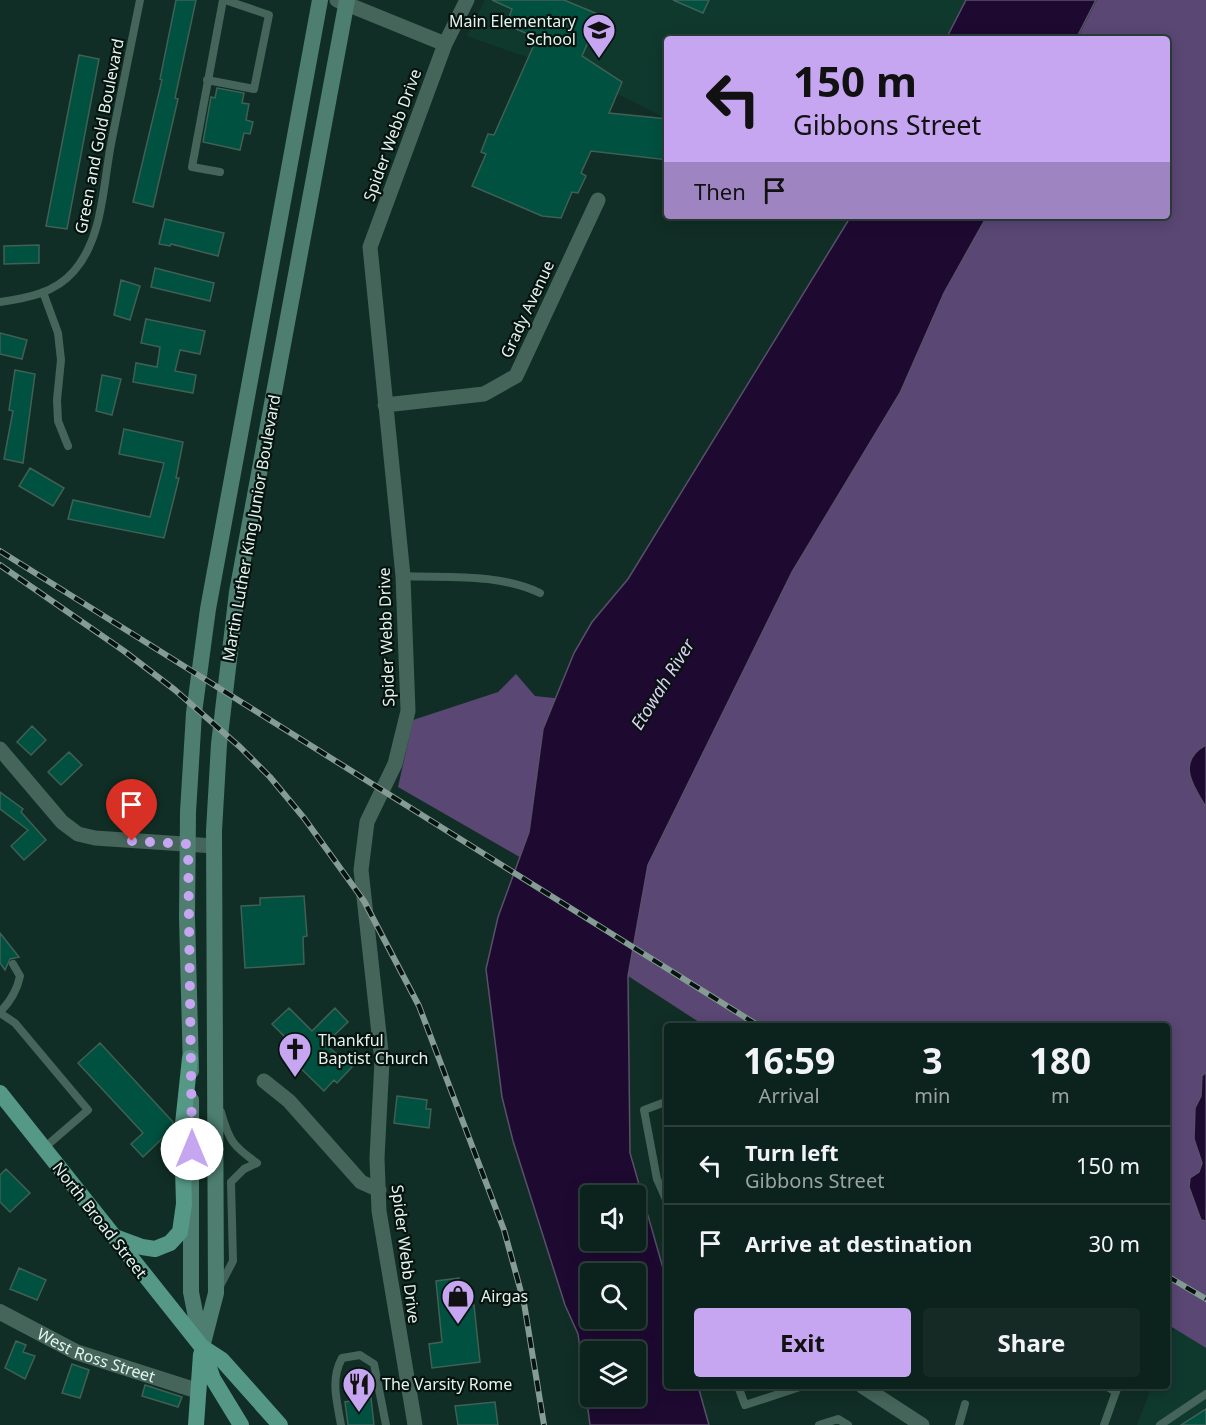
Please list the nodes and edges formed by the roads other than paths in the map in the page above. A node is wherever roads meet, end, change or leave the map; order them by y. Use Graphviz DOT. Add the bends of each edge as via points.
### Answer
graph roads {
  1 [pos="140,0"];
  2 [pos="224,0"];
  3 [pos="320,0"];
  4 [pos="467,0"];
  5 [pos="343,1"];
  6 [pos="445,44"];
  7 [pos="207,80"];
  8 [pos="220,172"];
  9 [pos="598,200"];
  10 [pos="44,292"];
  11 [pos="0,302"];
  12 [pos="385,405"];
  13 [pos="68,446"];
  14 [pos="403,576"];
  15 [pos="540,593"];
  16 [pos="0,749"];
  17 [pos="214,839"];
  18 [pos="188,844"];
  19 [pos="13,964"];
  20 [pos="0,1013"];
  21 [pos="190,1058"];
  22 [pos="264,1081"];
  23 [pos="0,1093"];
  24 [pos="217,1094"];
  25 [pos="664,1102"];
  26 [pos="44,1148"];
  27 [pos="380,1190"];
  28 [pos="664,1195"];
  29 [pos="114,1237"];
  30 [pos="216,1293"];
  31 [pos="0,1312"];
  32 [pos="202,1347"];
  33 [pos="739,1389"];
  34 [pos="794,1389"];
  35 [pos="867,1389"];
  36 [pos="1117,1389"];
  37 [pos="198,1391"];
  38 [pos="1206,1394"];
  39 [pos="965,1404"];
  40 [pos="196,1425"];
  41 [pos="241,1425"];
  42 [pos="280,1425"];
  43 [pos="341,1425"];
  44 [pos="386,1425"];
  45 [pos="415,1425"];
  46 [pos="819,1425"];
  47 [pos="848,1425"];
  48 [pos="922,1425"];
  49 [pos="958,1425"];
  50 [pos="1104,1425"];
  51 [pos="1160,1425"];
  1 -- 10 [label="lane, Green and Gold Boulevard" via="92,240 73,273"];
  2 -- 7 [label="lane"];
  2 -- 7 [label="lane" via="269,15 254,89"];
  3 -- 18 [label="main road, Martin Luther King Junior Boulevard" via="208,609 194,712"];
  4 -- 6 [label="street, Spider Webb Drive"];
  5 -- 6 [label="street"];
  5 -- 17 [label="main road, Martin Luther King Junior Boulevard" via="232,626 219,744"];
  6 -- 12 [label="street, Spider Webb Drive" via="369,247"];
  7 -- 8 [label="lane" via="192,167"];
  9 -- 12 [label="street, Grady Avenue" via="516,376 484,394"];
  10 -- 11 [label="lane, Green and Gold Boulevard" via="32,298"];
  10 -- 13 [label="lane" via="58,333 58,421"];
  12 -- 14 [label="street, Spider Webb Drive"];
  14 -- 15 [label="lane" via="500,580"];
  14 -- 27 [label="street, Spider Webb Drive" via="408,711 395,764 367,822 361,870 382,1061"];
  16 -- 18 [label="street" via="62,822 78,834"];
  17 -- 18 [label="street"];
  17 -- 24 [label="main road, Martin Luther King Junior Boulevard"];
  18 -- 21 [label="main road, Martin Luther King Junior Boulevard"];
  19 -- 20 [label="lane" via="20,976 18,986"];
  20 -- 26 [label="lane" via="15,1023 88,1110"];
  21 -- 29 [label="main road" via="182,1133 184,1204 180,1232 154,1249"];
  21 -- 32 [label="main road, Martin Luther King Junior Boulevard" via="191,1292"];
  22 -- 27 [label="street" via="289,1101 361,1182"];
  23 -- 26 [label="main road, North Broad Street"];
  24 -- 30 [label="main road, Martin Luther King Junior Boulevard"];
  24 -- 30 [label="lane" via="230,1140 237,1150 257,1163 231,1182 233,1261"];
  25 -- 28 [label="lane" via="644,1110 657,1179"];
  26 -- 29 [label="main road, North Broad Street"];
  27 -- 45 [label="street, Spider Webb Drive" via="394,1310"];
  29 -- 32 [label="main road, North Broad Street"];
  30 -- 32 [label="main road, Martin Luther King Junior Boulevard"];
  31 -- 37 [label="street, West Ross Street" via="76,1352"];
  32 -- 37 [label="main road"];
  32 -- 41 [label="main road, Martin Luther King Junior Boulevard" via="213,1379"];
  32 -- 42 [label="main road" via="222,1360"];
  33 -- 34 [label="lane" via="745,1405"];
  35 -- 48 [label="street"];
  36 -- 50 [label="lane"];
  37 -- 40 [label="main road"];
  38 -- 51 [label="lane"];
  39 -- 49 [label="lane"];
  43 -- 44 [label="lane" via="334,1382 337,1369 342,1358 360,1355 374,1364"];
  46 -- 47 [label="lane" via="838,1419"];
}
